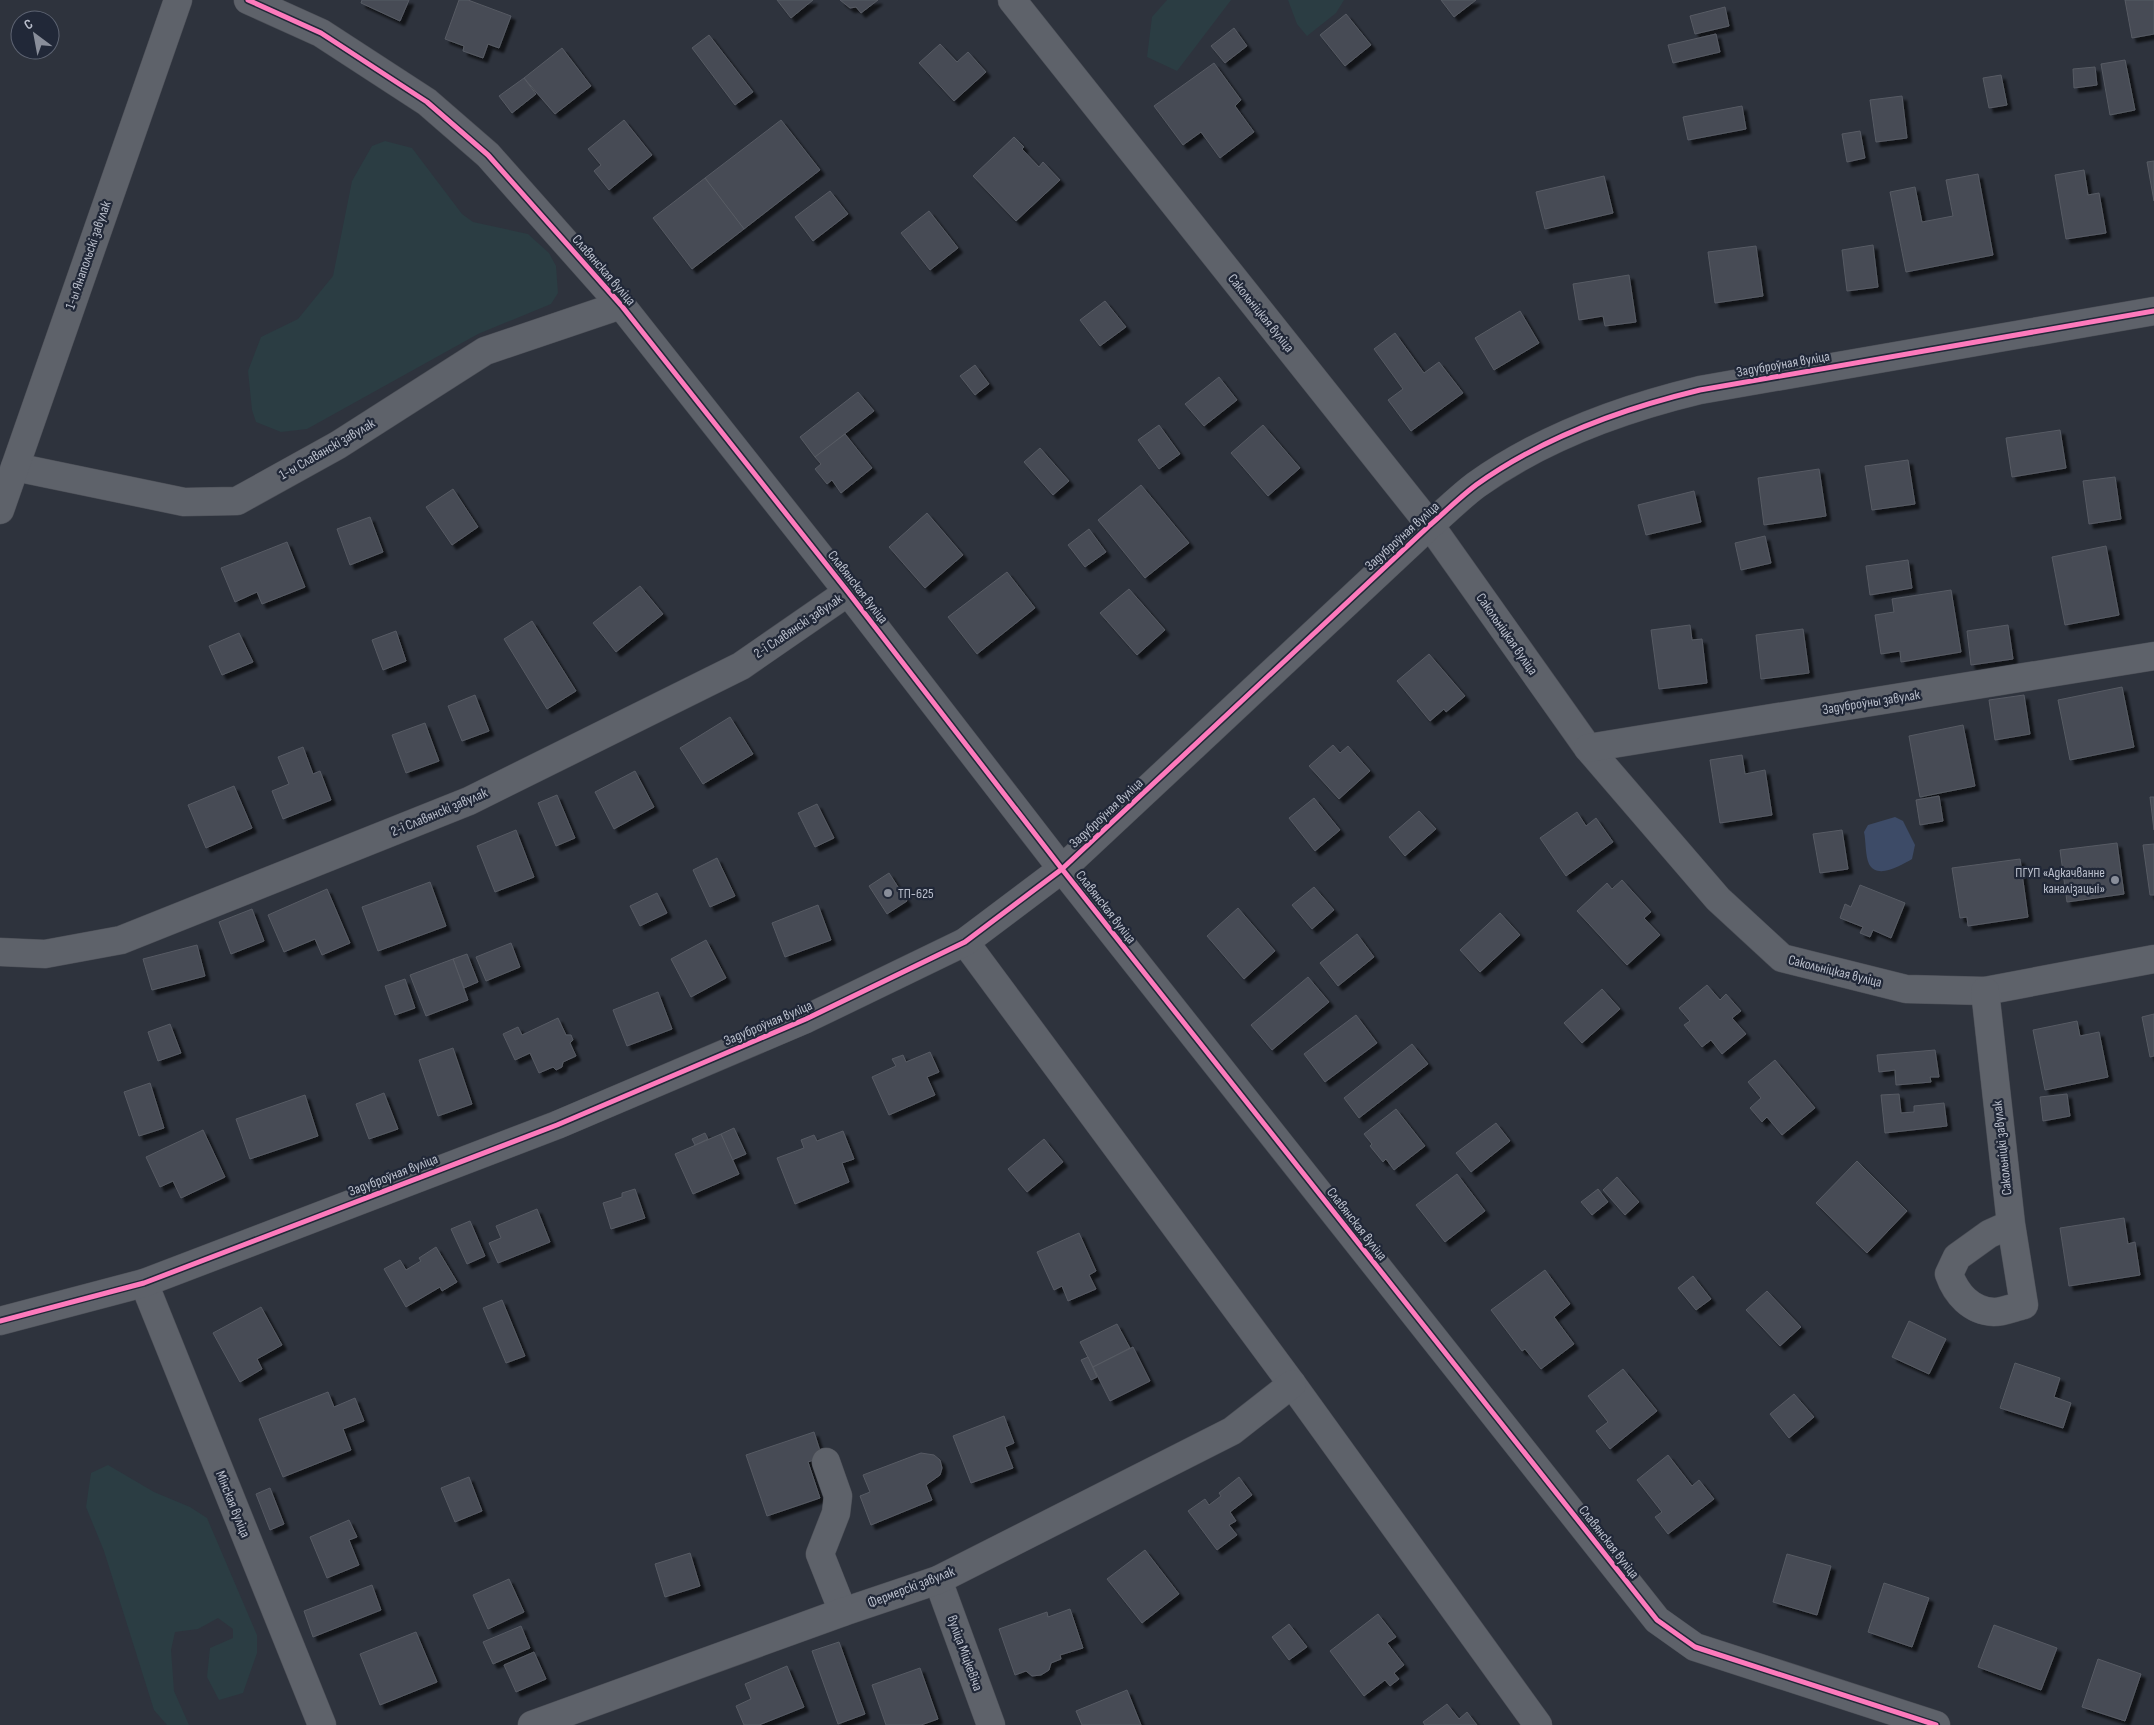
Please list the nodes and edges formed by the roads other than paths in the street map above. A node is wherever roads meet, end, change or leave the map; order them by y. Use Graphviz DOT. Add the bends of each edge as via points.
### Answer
graph roads {
  1 [pos="178,0"];
  2 [pos="248,0"];
  3 [pos="1012,0"];
  4 [pos="621,306"];
  5 [pos="2154,311"];
  6 [pos="15,467"];
  7 [pos="0,510"];
  8 [pos="1430,525"];
  9 [pos="848,592"];
  10 [pos="2154,656"];
  11 [pos="1588,748"];
  12 [pos="1062,869"];
  13 [pos="965,942"];
  14 [pos="0,952"];
  15 [pos="2154,959"];
  16 [pos="1985,991"];
  17 [pos="2011,1224"];
  18 [pos="144,1283"];
  19 [pos="0,1321"];
  20 [pos="1292,1384"];
  21 [pos="826,1462"];
  22 [pos="938,1580"];
  23 [pos="842,1612"];
  24 [pos="322,1725"];
  25 [pos="532,1725"];
  26 [pos="991,1725"];
  27 [pos="1538,1725"];
  28 [pos="1936,1725"];
  1 -- 6 [label="street, 1-ы Янапольскі завулак"];
  2 -- 4 [label="street, Славянская вуліца" via="321,33 427,102 488,155"];
  3 -- 8 [label="street, Сакольніцкая вуліца"];
  4 -- 6 [label="street, 1-ы Славянскі завулак" via="485,351 338,445 238,501 184,502"];
  4 -- 9 [label="street, Славянская вуліца"];
  5 -- 8 [label="street, Задуброўная вуліца" via="1700,390 1650,402 1590,424 1510,465 1476,486"];
  6 -- 7 [label="street, 1-ы Янапольскі завулак"];
  8 -- 11 [label="street, Сакольніцкая вуліца"];
  8 -- 12 [label="street, Задуброўная вуліца"];
  9 -- 12 [label="street, Славянская вуліца"];
  9 -- 14 [label="street, 2-і Славянскі завулак" via="741,666 469,801 121,940 45,954"];
  10 -- 11 [label="street, Задуброўны завулак"];
  11 -- 16 [label="street, Сакольніцкая вуліца" via="1718,899 1782,958 1906,989"];
  12 -- 13 [label="street, Задуброўная вуліца"];
  12 -- 28 [label="street, Славянская вуліца" via="1656,1620 1695,1647"];
  13 -- 18 [label="street, Задуброўная вуліца" via="806,1019 557,1125"];
  13 -- 20 [label="street"];
  15 -- 16 [label="street, Сакольніцкая вуліца"];
  16 -- 17 [label="street, Сакольніцкі завулак"];
  17 -- 17 [label="street, Сакольніцкі завулак" via="2024,1305 1994,1312 1971,1306 1953,1286 1950,1274 1957,1257 1989,1234"];
  18 -- 19 [label="street, Задуброўная вуліца"];
  18 -- 24 [label="street, Мінская вуліца"];
  20 -- 22 [label="street, Фермерскі завулак" via="1232,1431"];
  20 -- 27 [label="street"];
  21 -- 23 [label="street" via="838,1496 836,1513 820,1554"];
  22 -- 23 [label="street, Фермерскі завулак"];
  22 -- 26 [label="street, вуліца Міцкевіча"];
  23 -- 25 [label="street, Фермерскі завулак"];
}
